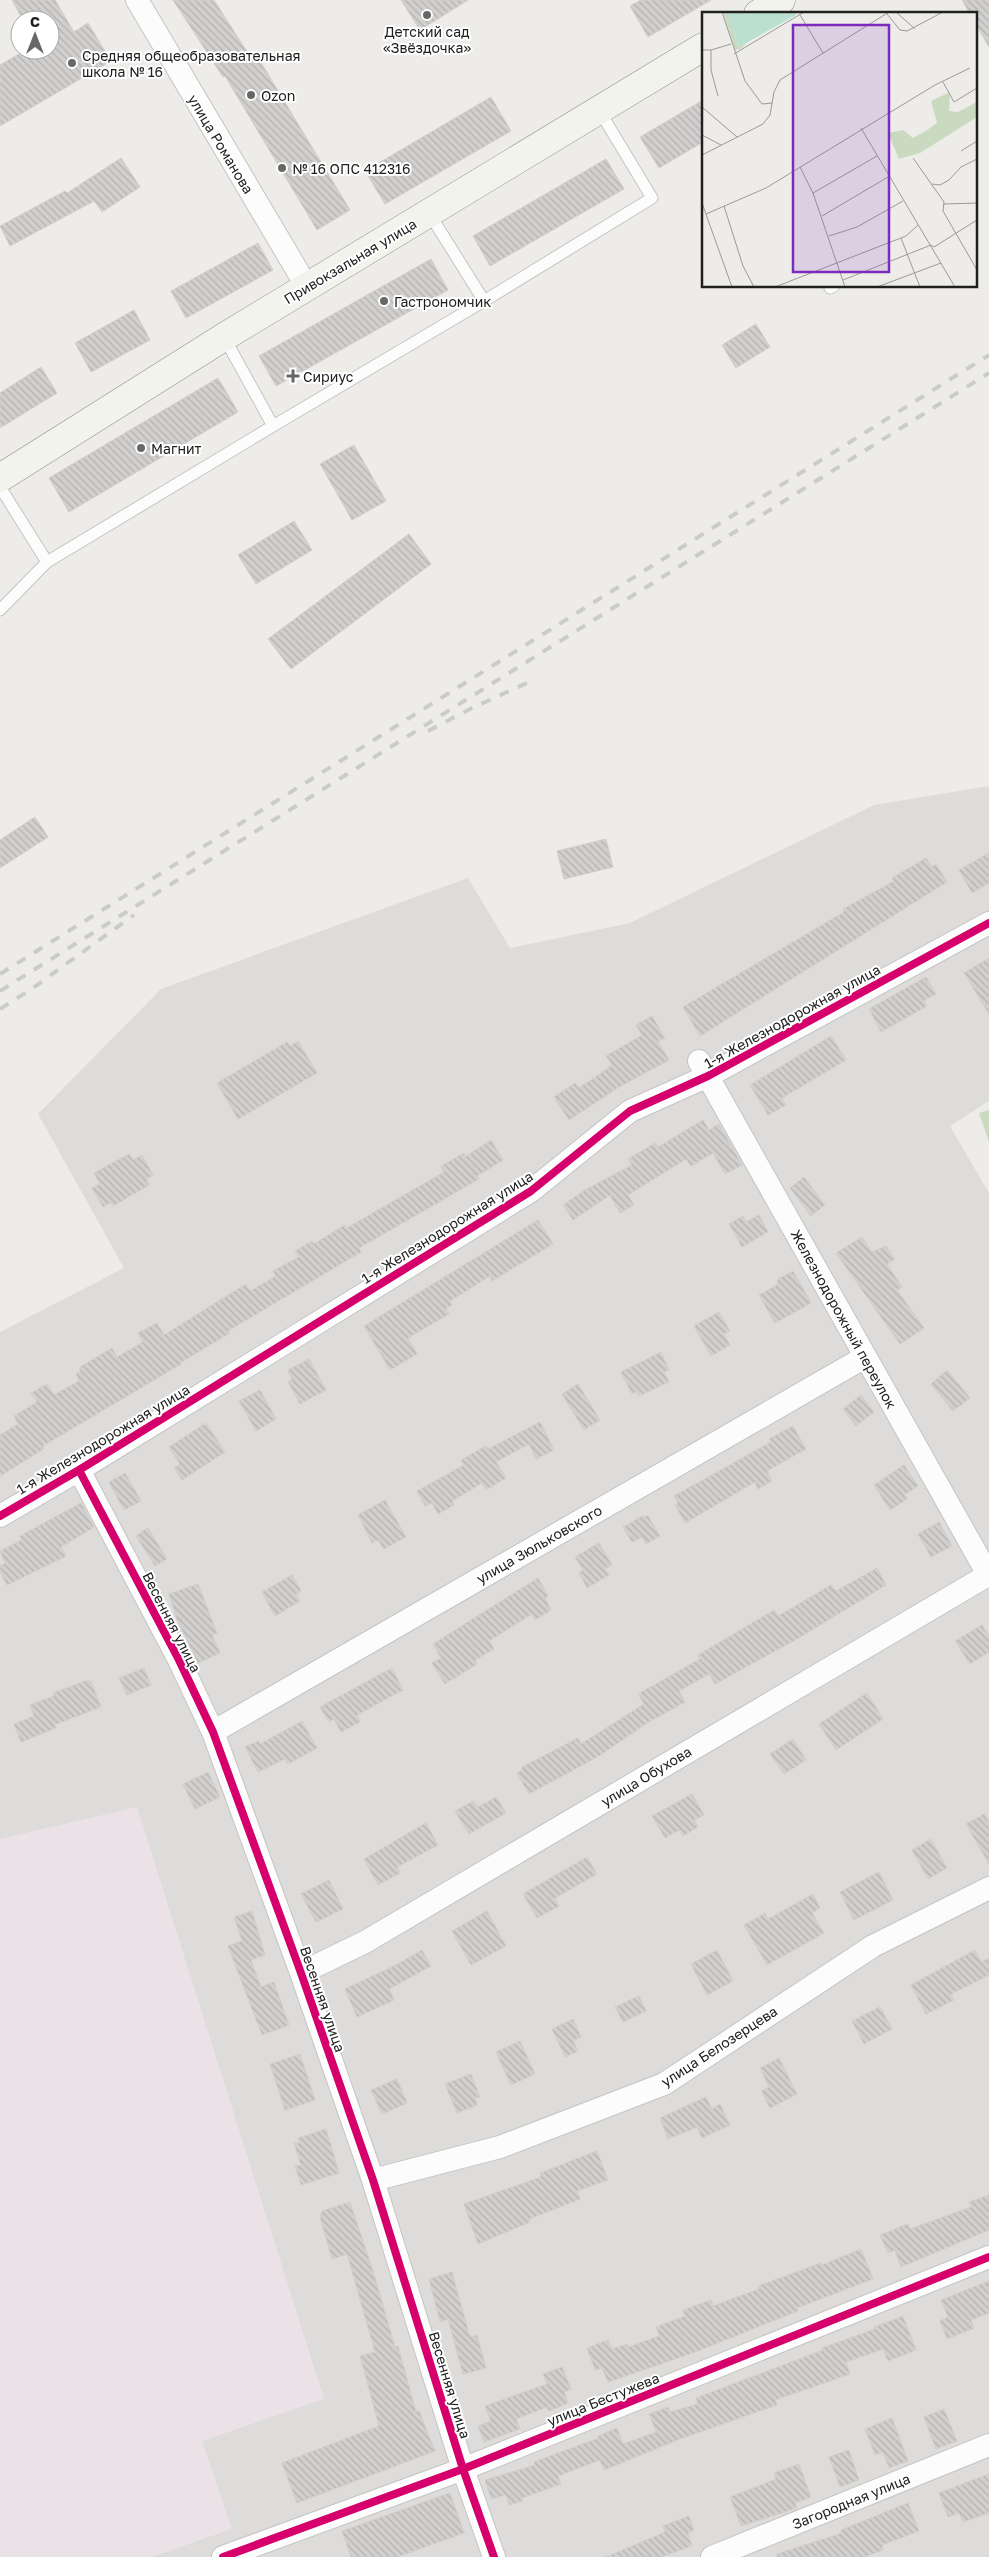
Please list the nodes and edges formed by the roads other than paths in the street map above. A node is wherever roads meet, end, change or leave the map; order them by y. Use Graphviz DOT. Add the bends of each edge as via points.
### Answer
graph roads {
  1 [pos="137,0"];
  2 [pos="702,48"];
  3 [pos="599,110"];
  4 [pos="429,213"];
  5 [pos="307,287"];
  6 [pos="484,301"];
  7 [pos="224,337"];
  8 [pos="273,426"];
  9 [pos="0,478"];
  10 [pos="0,487"];
  11 [pos="47,562"];
  12 [pos="0,610"];
  13 [pos="989,923"];
  14 [pos="703,1068"];
  15 [pos="865,1357"];
  16 [pos="79,1470"];
  17 [pos="0,1516"];
  18 [pos="989,1575"];
  19 [pos="213,1732"];
  20 [pos="989,1888"];
  21 [pos="301,1973"];
  22 [pos="373,2180"];
  23 [pos="989,2257"];
  24 [pos="989,2445"];
  25 [pos="463,2469"];
  26 [pos="224,2557"];
  27 [pos="494,2557"];
  28 [pos="712,2557"];
  1 -- 5 [label="street, улица Романова"];
  2 -- 3 [label="main road, Привокзальная улица"];
  3 -- 4 [label="main road, Привокзальная улица"];
  3 -- 6 [label="lane" via="652,198"];
  4 -- 5 [label="main road, Привокзальная улица"];
  4 -- 6 [label="lane"];
  5 -- 7 [label="main road, Привокзальная улица"];
  6 -- 8 [label="lane"];
  7 -- 8 [label="lane"];
  7 -- 9 [label="main road, Привокзальная улица"];
  8 -- 11 [label="lane"];
  10 -- 11 [label="lane"];
  11 -- 12 [label="lane"];
  13 -- 14 [label="street, 1-я Железнодорожная улица"];
  14 -- 15 [label="street, Железнодорожный переулок"];
  14 -- 16 [label="street, 1-я Железнодорожная улица" via="630,1111 530,1191"];
  15 -- 18 [label="street, Железнодорожный переулок"];
  15 -- 19 [label="street, улица Зюльковского"];
  16 -- 17 [label="street, 1-я Железнодорожная улица"];
  16 -- 19 [label="street, Весенняя улица" via="179,1660"];
  18 -- 21 [label="street, улица Обухова" via="365,1942"];
  19 -- 21 [label="street, Весенняя улица"];
  20 -- 22 [label="street, улица Белозерцева" via="873,1946 664,2084 500,2147"];
  21 -- 22 [label="street, Весенняя улица"];
  22 -- 25 [label="street, Весенняя улица"];
  23 -- 25 [label="street, улица Бестужева"];
  24 -- 28 [label="street, Загородная улица"];
  25 -- 26 [label="street, улица Бестужева"];
  25 -- 27 [label="street, Весенняя улица"];
}
